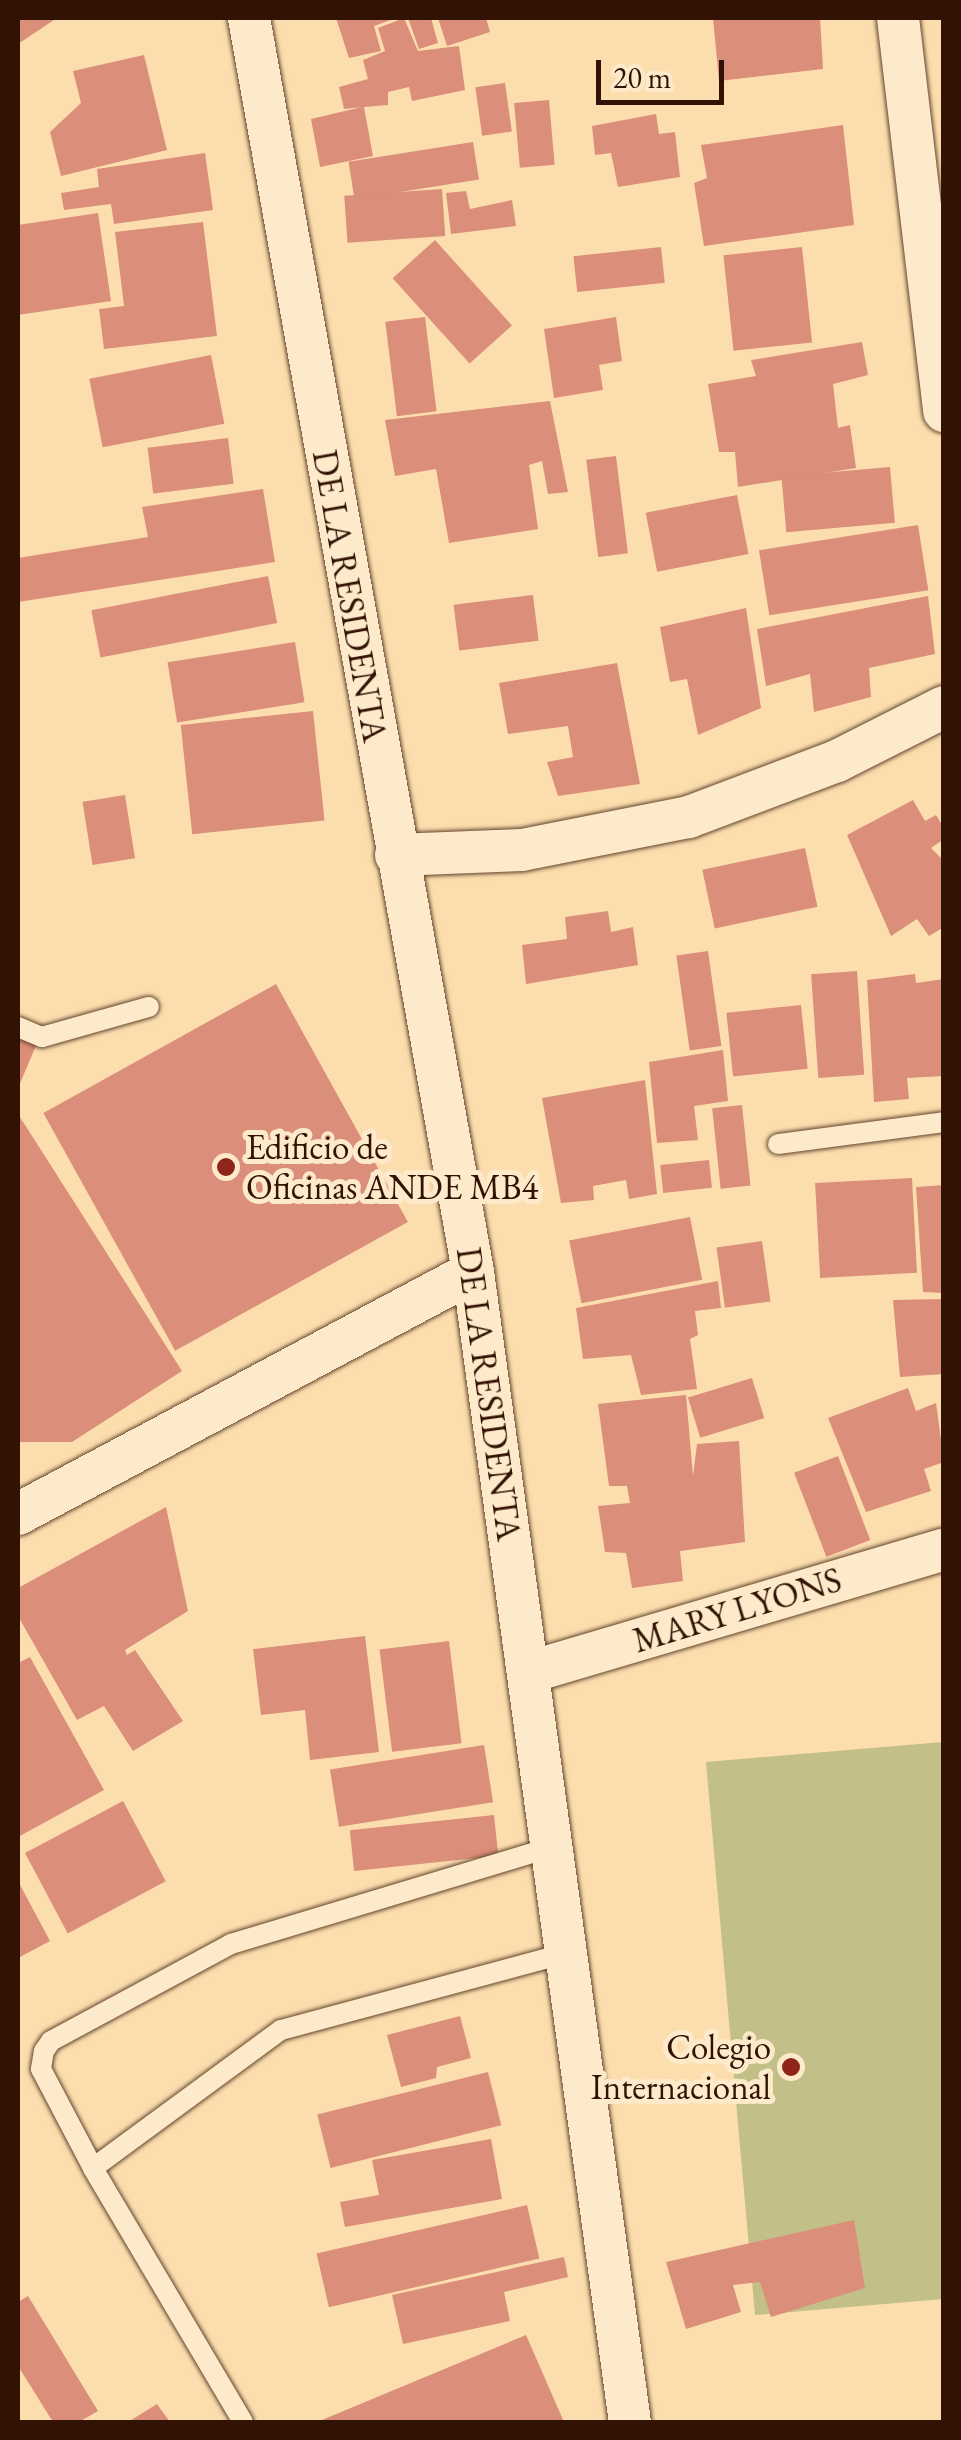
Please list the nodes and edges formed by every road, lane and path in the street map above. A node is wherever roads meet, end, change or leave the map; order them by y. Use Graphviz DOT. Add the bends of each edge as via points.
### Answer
graph roads {
  1 [pos="249,18"];
  2 [pos="898,18"];
  3 [pos="944,411"];
  4 [pos="944,707"];
  5 [pos="396,855"];
  6 [pos="149,1007"];
  7 [pos="18,1028"];
  8 [pos="944,1122"];
  9 [pos="778,1144"];
  10 [pos="473,1272"];
  11 [pos="18,1514"];
  12 [pos="944,1549"];
  13 [pos="530,1672"];
  14 [pos="552,1847"];
  15 [pos="567,1953"];
  16 [pos="93,2168"];
  17 [pos="243,2422"];
  18 [pos="630,2422"];
  1 -- 5 [label="street, DE LA RESIDENTA"];
  2 -- 3 [label="street"];
  4 -- 5 [label="street" via="837,762 689,817 522,850"];
  5 -- 10 [label="street, DE LA RESIDENTA"];
  6 -- 7 [label="lane" via="42,1037"];
  8 -- 9 [label="lane"];
  10 -- 11 [label="street"];
  10 -- 13 [label="street, DE LA RESIDENTA"];
  12 -- 13 [label="street, MARY LYONS"];
  13 -- 14 [label="street, DE LA RESIDENTA"];
  14 -- 15 [label="street, DE LA RESIDENTA"];
  14 -- 16 [label="lane" via="232,1944 51,2041 41,2069"];
  15 -- 16 [label="lane" via="281,2030"];
  15 -- 18 [label="street, DE LA RESIDENTA"];
  16 -- 17 [label="lane"];
}
